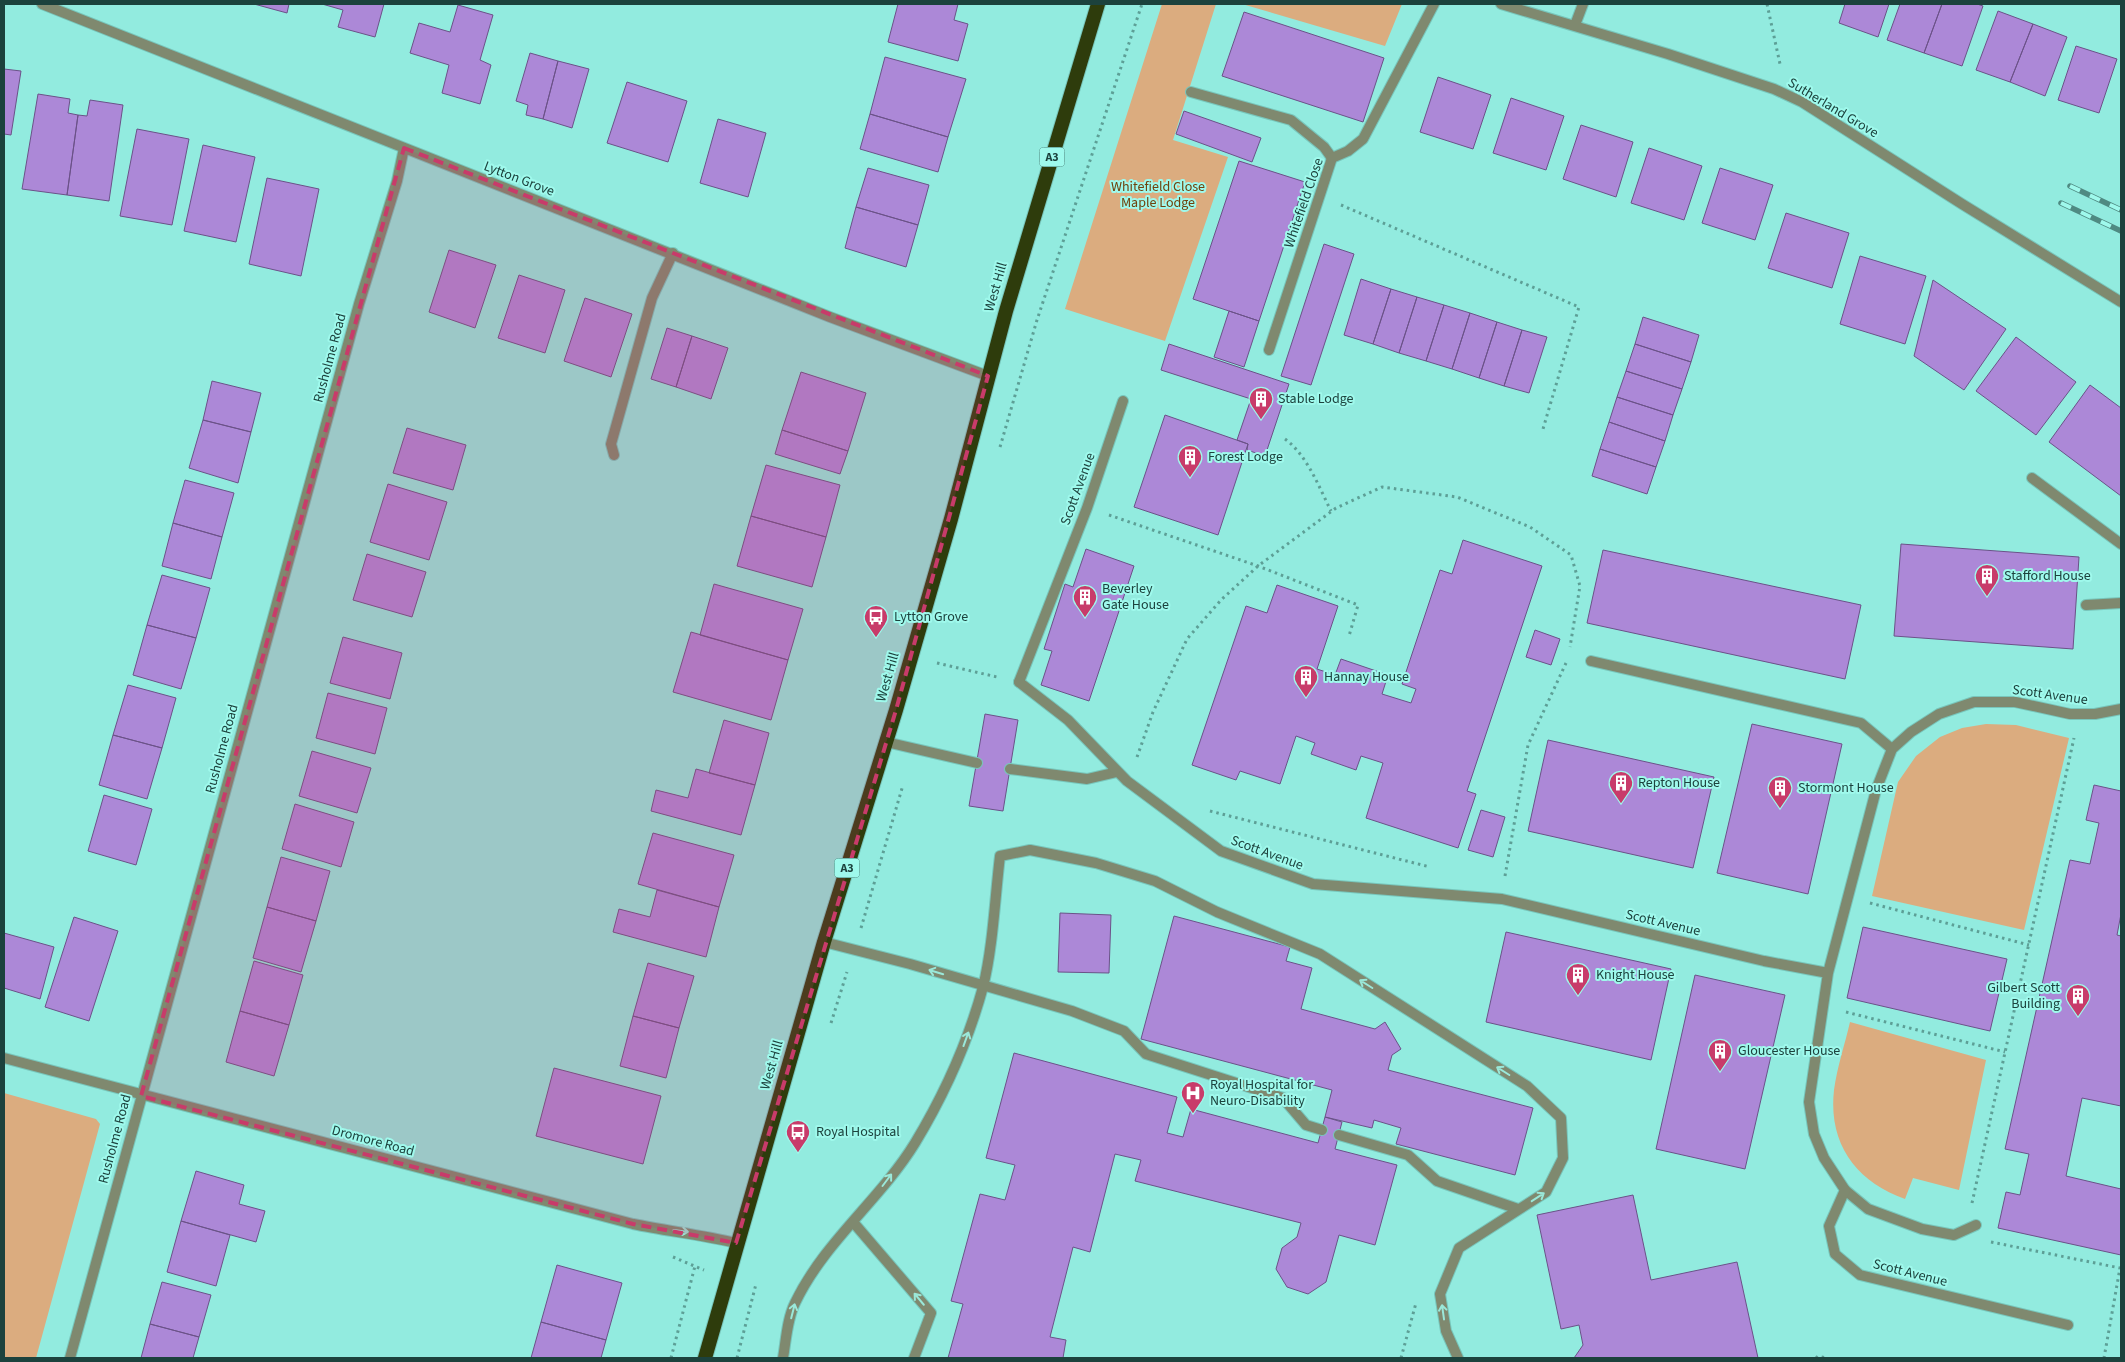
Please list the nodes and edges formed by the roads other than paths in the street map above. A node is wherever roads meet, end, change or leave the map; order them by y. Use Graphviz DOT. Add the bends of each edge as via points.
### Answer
graph roads {
  1 [pos="42,4"];
  2 [pos="1098,4"];
  3 [pos="1434,4"];
  4 [pos="1502,4"];
  5 [pos="1582,4"];
  6 [pos="1575,25"];
  7 [pos="1191,92"];
  8 [pos="404,148"];
  9 [pos="1332,158"];
  10 [pos="673,254"];
  11 [pos="2121,302"];
  12 [pos="1269,350"];
  13 [pos="988,376"];
  14 [pos="1123,402"];
  15 [pos="614,455"];
  16 [pos="2032,478"];
  17 [pos="2121,544"];
  18 [pos="2121,603"];
  19 [pos="2086,604"];
  20 [pos="1591,661"];
  21 [pos="2121,709"];
  22 [pos="886,742"];
  23 [pos="1892,749"];
  24 [pos="977,763"];
  25 [pos="1010,769"];
  26 [pos="1117,772"];
  27 [pos="824,942"];
  28 [pos="1828,973"];
  29 [pos="983,986"];
  30 [pos="4,1058"];
  31 [pos="141,1096"];
  32 [pos="1322,1130"];
  33 [pos="1339,1135"];
  34 [pos="1845,1190"];
  35 [pos="1518,1209"];
  36 [pos="853,1222"];
  37 [pos="1973,1227"];
  38 [pos="736,1243"];
  39 [pos="2068,1325"];
  40 [pos="70,1358"];
  41 [pos="705,1358"];
  42 [pos="783,1358"];
  43 [pos="914,1358"];
  44 [pos="1458,1358"];
  1 -- 8 [label="street, Lytton Grove"];
  2 -- 13 [label="highway, West Hill / A3"];
  3 -- 9 [label="street, Whitefield Close" via="1363,139"];
  4 -- 6 [label="street, Sutherland Grove"];
  5 -- 6 [label="street"];
  6 -- 11 [label="street, Sutherland Grove" via="1774,89 1802,102"];
  7 -- 9 [label="street" via="1291,120 1324,147"];
  8 -- 10 [label="street, Lytton Grove"];
  8 -- 31 [label="street, Rusholme Road"];
  9 -- 12 [label="street, Whitefield Close"];
  10 -- 13 [label="street, Lytton Grove"];
  10 -- 15 [label="street" via="652,298 611,444"];
  13 -- 22 [label="highway, West Hill / A3" via="951,519"];
  14 -- 26 [label="street, Scott Avenue" via="1087,508 1019,682 1068,720"];
  16 -- 17 [label="street"];
  18 -- 19 [label="street"];
  20 -- 23 [label="street" via="1861,723"];
  21 -- 23 [label="street, Scott Avenue" via="2078,714 2015,702 1974,702 1939,714"];
  22 -- 24 [label="street"];
  22 -- 27 [label="highway, West Hill / A3"];
  23 -- 28 [label="street, Scott Avenue" via="1876,790"];
  25 -- 26 [label="street" via="1087,779"];
  26 -- 28 [label="street, Scott Avenue" via="1221,851 1313,884 1502,899"];
  29 -- 27 [label="street, one-way"];
  27 -- 38 [label="highway, West Hill / A3"];
  28 -- 34 [label="street, Scott Avenue" via="1809,1102 1814,1134 1824,1158"];
  29 -- 32 [label="street" via="1080,1014 1124,1031 1146,1054 1283,1098 1306,1125"];
  35 -- 29 [label="street, one-way" via="1546,1192 1563,1158 1561,1118 1526,1086 1320,954 1217,912 1155,881 1096,863 1030,850 1000,856"];
  36 -- 29 [label="street, one-way" via="919,1135 943,1092 966,1040"];
  30 -- 31 [label="street, Dromore Road"];
  31 -- 38 [label="street, Dromore Road, one-way" via="633,1224"];
  31 -- 40 [label="street, Rusholme Road"];
  33 -- 35 [label="street" via="1408,1155 1438,1181"];
  34 -- 37 [label="street" via="1868,1209 1922,1229 1954,1235"];
  34 -- 39 [label="street, Scott Avenue" via="1829,1226 1835,1254 1860,1275"];
  44 -- 35 [label="street, one-way" via="1446,1332 1440,1294 1459,1248"];
  42 -- 36 [label="street, one-way" via="794,1304 832,1244"];
  43 -- 36 [label="street, one-way" via="930,1313"];
  38 -- 41 [label="highway, West Hill / A3"];
}
